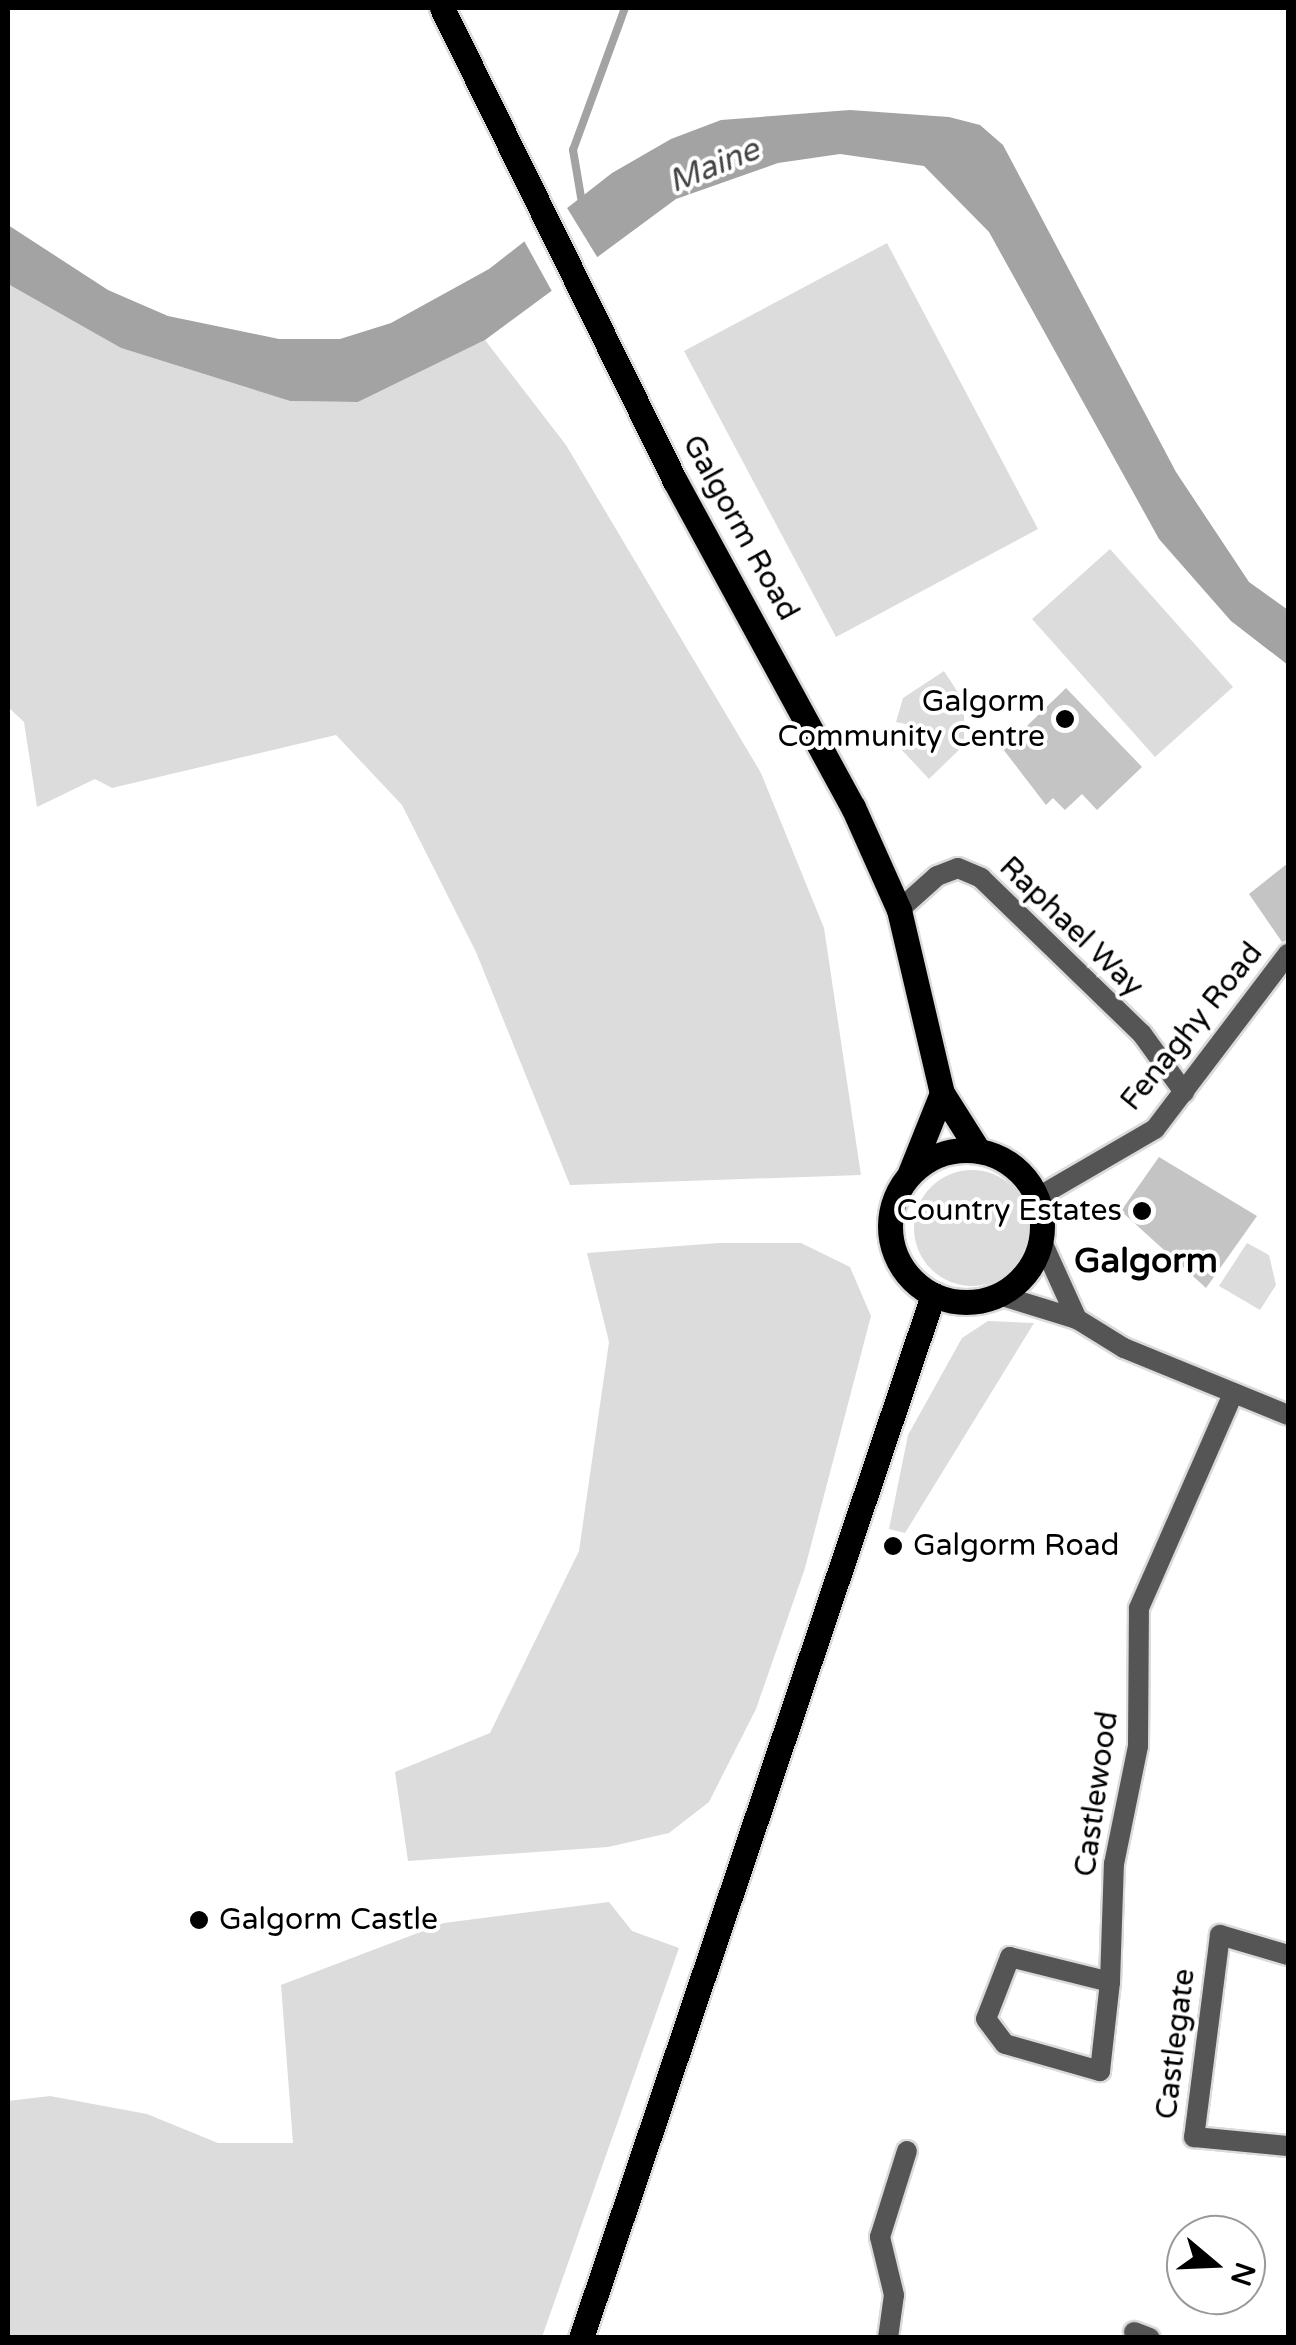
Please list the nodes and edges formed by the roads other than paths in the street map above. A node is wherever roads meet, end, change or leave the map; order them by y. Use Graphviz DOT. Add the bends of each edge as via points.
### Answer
graph roads {
  1 [pos="442,8"];
  2 [pos="899,910"];
  3 [pos="1288,954"];
  4 [pos="1184,1092"];
  5 [pos="942,1093"];
  6 [pos="978,1150"];
  7 [pos="910,1173"];
  8 [pos="1038,1197"];
  9 [pos="1042,1242"];
  10 [pos="933,1295"];
  11 [pos="999,1295"];
  12 [pos="1077,1319"];
  13 [pos="1233,1394"];
  14 [pos="1288,1414"];
  15 [pos="1288,1955"];
  16 [pos="1110,1982"];
  17 [pos="1288,2146"];
  18 [pos="907,2151"];
  19 [pos="581,2338"];
  20 [pos="888,2338"];
  1 -- 2 [label="main road, Galgorm Road" via="599,327 822,745"];
  2 -- 4 [label="street, Raphael Way" via="936,876 958,868 980,878 1142,1034"];
  2 -- 5 [label="main road, Galgorm Road"];
  3 -- 4 [label="street, Fenaghy Road"];
  4 -- 8 [label="street, Fenaghy Road" via="1155,1130"];
  5 -- 6 [label="main road, Galgorm Road"];
  5 -- 7 [label="main road"];
  6 -- 7 [label="main road" via="949,1150"];
  6 -- 8 [label="main road" via="1011,1163"];
  7 -- 10 [label="main road" via="897,1192 890,1238 898,1262"];
  8 -- 9 [label="main road"];
  9 -- 11 [label="main road" via="1026,1272"];
  9 -- 12 [label="street"];
  10 -- 11 [label="main road" via="955,1302"];
  10 -- 19 [label="main road"];
  11 -- 12 [label="street"];
  12 -- 13 [label="street"];
  13 -- 14 [label="street"];
  13 -- 16 [label="street, Castlewood" via="1138,1608 1138,1746 1114,1864"];
  15 -- 17 [label="street, Castlegate" via="1220,1935 1194,2137"];
  16 -- 16 [label="street, Castlewood" via="1010,1958 986,2019 1005,2044 1100,2071"];
  18 -- 20 [label="street" via="880,2237 894,2295"];
}
